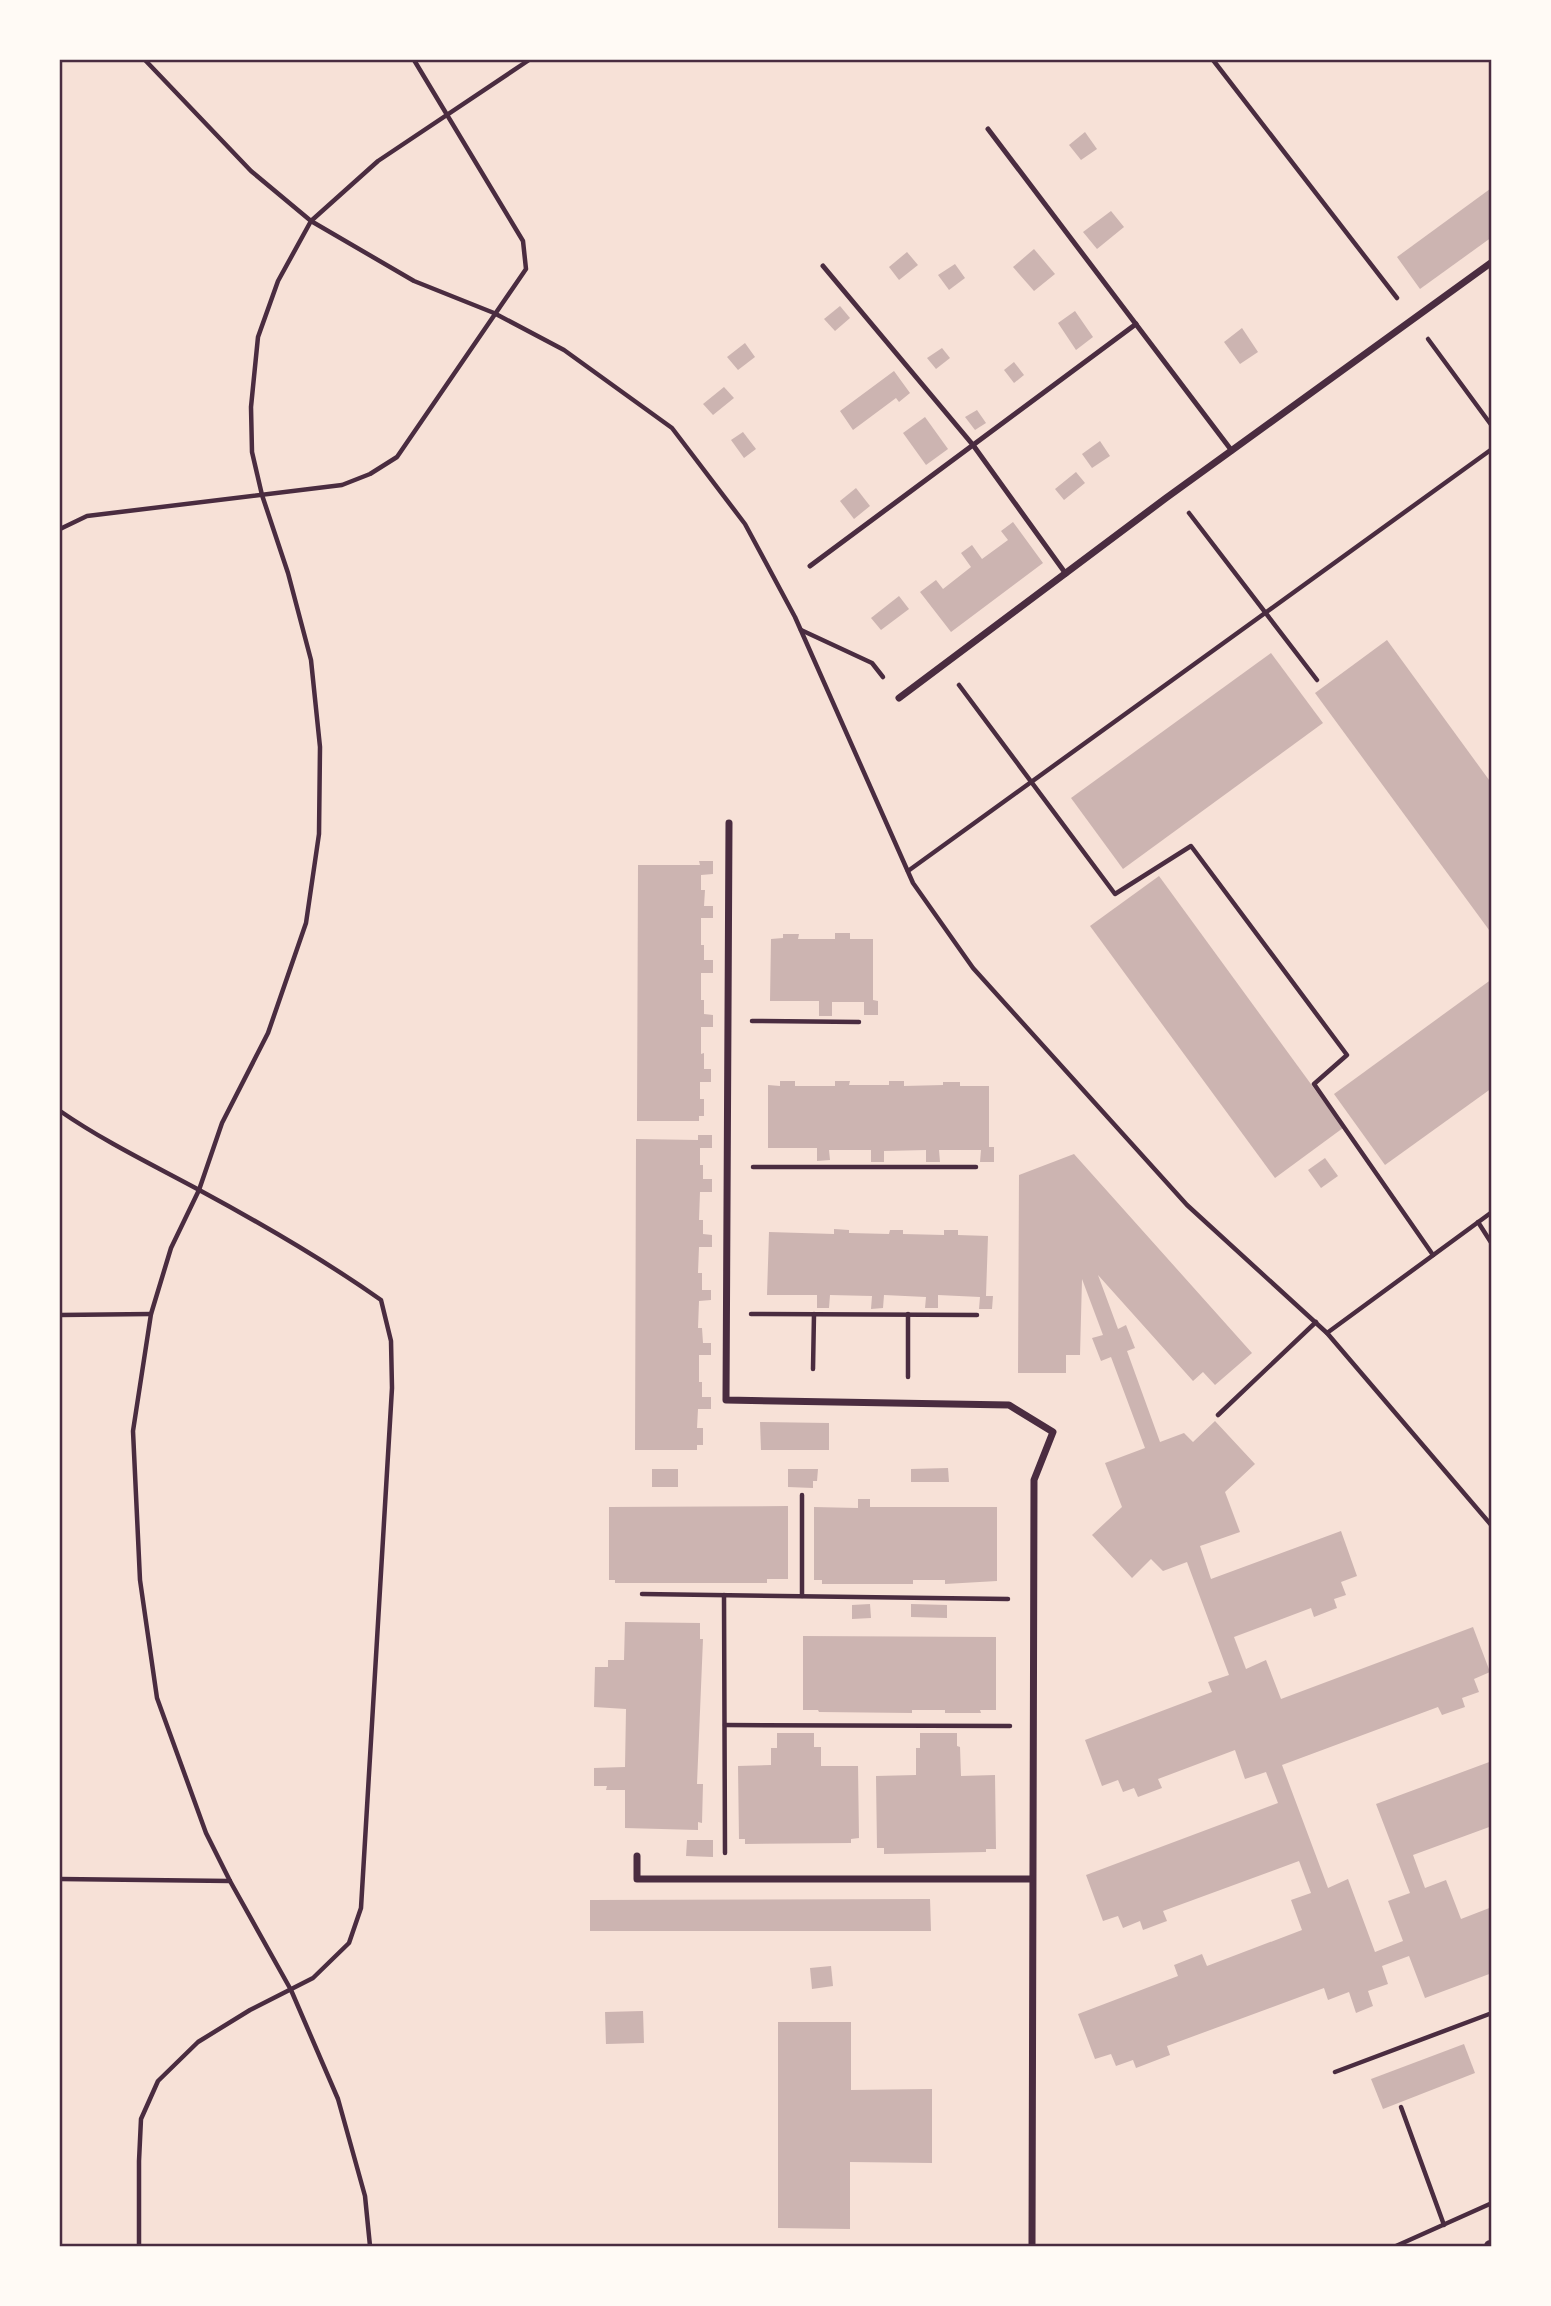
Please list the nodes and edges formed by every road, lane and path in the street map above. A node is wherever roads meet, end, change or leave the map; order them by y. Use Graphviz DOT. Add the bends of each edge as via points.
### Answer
graph roads {
  1 [pos="145,60"];
  2 [pos="414,60"];
  3 [pos="529,60"];
  4 [pos="1213,60"];
  5 [pos="445,115"];
  6 [pos="989,129"];
  7 [pos="311,221"];
  8 [pos="1492,262"];
  9 [pos="823,266"];
  10 [pos="494,313"];
  11 [pos="1414,319"];
  12 [pos="1136,324"];
  13 [pos="1492,426"];
  14 [pos="973,445"];
  15 [pos="1492,449"];
  16 [pos="1232,452"];
  17 [pos="1174,493"];
  18 [pos="262,495"];
  19 [pos="60,529"];
  20 [pos="810,566"];
  21 [pos="1066,574"];
  22 [pos="1265,614"];
  23 [pos="800,629"];
  24 [pos="944,664"];
  25 [pos="1317,680"];
  26 [pos="899,698"];
  27 [pos="1033,782"];
  28 [pos="729,823"];
  29 [pos="908,871"];
  30 [pos="728,1021"];
  31 [pos="859,1022"];
  32 [pos="60,1111"];
  33 [pos="727,1167"];
  34 [pos="976,1167"];
  35 [pos="199,1189"];
  36 [pos="1492,1212"];
  37 [pos="1478,1222"];
  38 [pos="1492,1244"];
  39 [pos="1433,1255"];
  40 [pos="152,1314"];
  41 [pos="727,1314"];
  42 [pos="814,1314"];
  43 [pos="908,1314"];
  44 [pos="60,1315"];
  45 [pos="977,1315"];
  46 [pos="1317,1322"];
  47 [pos="1327,1333"];
  48 [pos="813,1369"];
  49 [pos="908,1403"];
  50 [pos="1218,1415"];
  51 [pos="802,1494"];
  52 [pos="1492,1526"];
  53 [pos="642,1594"];
  54 [pos="724,1595"];
  55 [pos="802,1596"];
  56 [pos="1033,1599"];
  57 [pos="725,1725"];
  58 [pos="1032,1726"];
  59 [pos="636,1856"];
  60 [pos="60,1879"];
  61 [pos="726,1879"];
  62 [pos="1031,1879"];
  63 [pos="230,1881"];
  64 [pos="291,1990"];
  65 [pos="1492,2013"];
  66 [pos="1335,2072"];
  67 [pos="1401,2107"];
  68 [pos="1492,2203"];
  69 [pos="1444,2225"];
  70 [pos="139,2246"];
  71 [pos="370,2246"];
  72 [pos="1032,2246"];
  73 [pos="1396,2246"];
  1 -- 7 [label="path" via="251,171"];
  2 -- 5 [label="path"];
  3 -- 5 [label="path"];
  4 -- 11 [label="path"];
  5 -- 7 [label="path" via="378,161"];
  5 -- 10 [label="path" via="523,241 526,270"];
  6 -- 12 [label="lane"];
  7 -- 10 [label="path" via="414,281"];
  7 -- 18 [label="path" via="278,281 258,337 251,419 252,453"];
  8 -- 11 [label="street"];
  9 -- 14 [label="lane"];
  10 -- 18 [label="path" via="397,457 342,485"];
  10 -- 23 [label="path" via="564,350 672,428 745,524"];
  11 -- 13 [label="path"];
  11 -- 16 [label="street"];
  12 -- 14 [label="lane"];
  12 -- 16 [label="lane"];
  14 -- 20 [label="lane"];
  14 -- 21 [label="lane"];
  15 -- 22 [label="path"];
  16 -- 17 [label="street"];
  17 -- 21 [label="street"];
  17 -- 22 [label="path"];
  18 -- 19 [label="path" via="87,516"];
  18 -- 35 [label="path" via="311,660 320,747 319,834 306,923 268,1033 222,1123"];
  21 -- 24 [label="street"];
  22 -- 25 [label="path"];
  22 -- 27 [label="path"];
  23 -- 26 [label="path" via="872,663"];
  23 -- 29 [label="path"];
  24 -- 26 [label="street"];
  24 -- 27 [label="path"];
  27 -- 29 [label="path"];
  27 -- 39 [label="path" via="1115,894 1191,846 1347,1055 1314,1084"];
  28 -- 30 [label="street"];
  29 -- 46 [label="path" via="973,968 1187,1205"];
  30 -- 31 [label="path"];
  30 -- 33 [label="street"];
  32 -- 35 [label="path"];
  33 -- 34 [label="path"];
  33 -- 41 [label="street"];
  35 -- 40 [label="path" via="171,1248"];
  35 -- 64 [label="path" via="339,1270 381,1300 391,1340 392,1388 361,1908 349,1943 313,1978"];
  36 -- 37 [label="path"];
  37 -- 38 [label="path"];
  37 -- 39 [label="path"];
  39 -- 47 [label="path"];
  40 -- 44 [label="path"];
  40 -- 63 [label="path" via="133,1431 140,1580 157,1698 201,1820"];
  41 -- 42 [label="path"];
  41 -- 49 [label="street" via="726,1400"];
  42 -- 43 [label="path"];
  42 -- 48 [label="path"];
  43 -- 45 [label="path"];
  43 -- 49 [label="path"];
  46 -- 47 [label="path"];
  46 -- 50 [label="path"];
  47 -- 52 [label="path"];
  49 -- 56 [label="street" via="1009,1405 1053,1432 1034,1480"];
  51 -- 55 [label="path"];
  53 -- 54 [label="path"];
  54 -- 55 [label="path"];
  54 -- 57 [label="path"];
  55 -- 56 [label="path"];
  56 -- 58 [label="street"];
  57 -- 58 [label="path"];
  57 -- 61 [label="path"];
  58 -- 62 [label="street"];
  59 -- 61 [label="street" via="637,1879"];
  60 -- 63 [label="path"];
  61 -- 62 [label="street"];
  62 -- 72 [label="street"];
  63 -- 64 [label="path"];
  64 -- 70 [label="path" via="198,2042 158,2081 141,2119"];
  64 -- 71 [label="path" via="338,2099 365,2196"];
  65 -- 66 [label="path"];
  67 -- 69 [label="path"];
  68 -- 69 [label="path"];
  69 -- 73 [label="path"];
}
